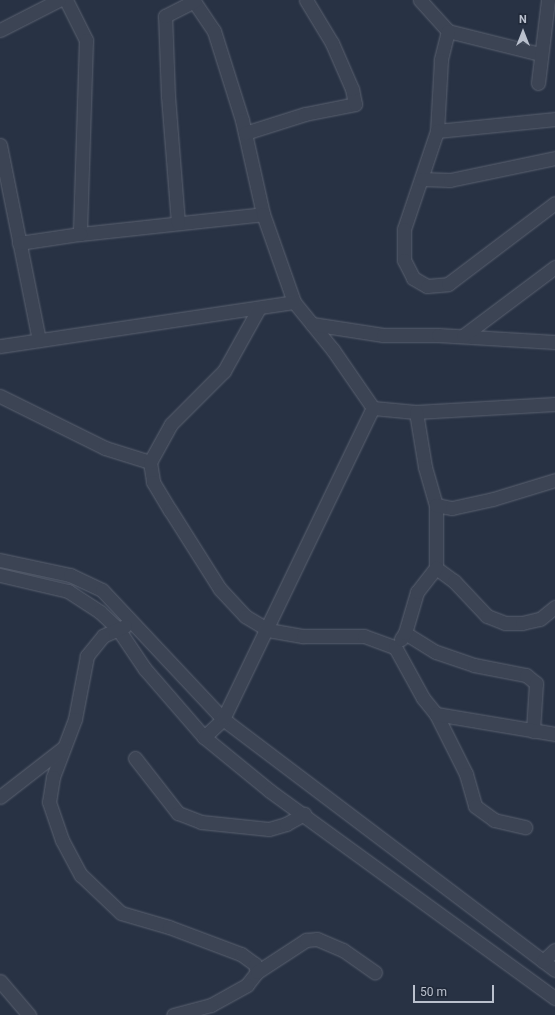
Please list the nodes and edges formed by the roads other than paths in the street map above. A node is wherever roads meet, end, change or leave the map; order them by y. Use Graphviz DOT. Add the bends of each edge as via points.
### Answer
graph roads {
  1 [pos="59,0"];
  2 [pos="66,0"];
  3 [pos="306,0"];
  4 [pos="420,0"];
  5 [pos="548,0"];
  6 [pos="194,1"];
  7 [pos="0,30"];
  8 [pos="448,31"];
  9 [pos="540,54"];
  10 [pos="538,83"];
  11 [pos="555,119"];
  12 [pos="437,131"];
  13 [pos="245,133"];
  14 [pos="0,145"];
  15 [pos="555,158"];
  16 [pos="422,179"];
  17 [pos="555,203"];
  18 [pos="262,214"];
  19 [pos="178,223"];
  20 [pos="80,234"];
  21 [pos="19,243"];
  22 [pos="555,267"];
  23 [pos="294,302"];
  24 [pos="259,308"];
  25 [pos="312,324"];
  26 [pos="463,336"];
  27 [pos="39,340"];
  28 [pos="555,342"];
  29 [pos="0,346"];
  30 [pos="0,396"];
  31 [pos="555,404"];
  32 [pos="373,408"];
  33 [pos="416,412"];
  34 [pos="150,462"];
  35 [pos="555,480"];
  36 [pos="436,505"];
  37 [pos="0,560"];
  38 [pos="436,568"];
  39 [pos="0,576"];
  40 [pos="555,607"];
  41 [pos="134,622"];
  42 [pos="118,629"];
  43 [pos="268,630"];
  44 [pos="405,633"];
  45 [pos="395,647"];
  46 [pos="436,714"];
  47 [pos="223,718"];
  48 [pos="533,731"];
  49 [pos="555,734"];
  50 [pos="204,737"];
  51 [pos="64,748"];
  52 [pos="135,758"];
  53 [pos="0,798"];
  54 [pos="304,814"];
  55 [pos="525,827"];
  56 [pos="555,950"];
  57 [pos="543,961"];
  58 [pos="555,970"];
  59 [pos="257,972"];
  60 [pos="375,972"];
  61 [pos="0,981"];
  62 [pos="555,998"];
  63 [pos="29,1015"];
  64 [pos="173,1015"];
  1 -- 7 [label="street"];
  2 -- 20 [label="street" via="86,40"];
  3 -- 13 [label="street" via="332,44 352,89 355,104 304,114"];
  4 -- 8 [label="street"];
  5 -- 9 [label="street"];
  6 -- 13 [label="street" via="214,31"];
  6 -- 19 [label="street" via="165,16 168,96"];
  8 -- 9 [label="street"];
  8 -- 12 [label="street" via="441,60"];
  9 -- 10 [label="street"];
  11 -- 12 [label="street"];
  12 -- 16 [label="street"];
  13 -- 18 [label="street"];
  14 -- 21 [label="street"];
  15 -- 16 [label="street" via="450,180"];
  16 -- 17 [label="street" via="404,229 404,260 413,278 427,286 448,284 469,271"];
  18 -- 19 [label="street"];
  18 -- 23 [label="street"];
  19 -- 20 [label="street"];
  20 -- 21 [label="street"];
  21 -- 27 [label="street"];
  22 -- 26 [label="street"];
  23 -- 24 [label="street"];
  23 -- 25 [label="street"];
  24 -- 27 [label="street"];
  24 -- 34 [label="street" via="224,371 171,424"];
  25 -- 26 [label="street" via="383,335"];
  25 -- 32 [label="street"];
  26 -- 28 [label="street"];
  27 -- 29 [label="street"];
  30 -- 34 [label="street" via="105,448"];
  31 -- 33 [label="street"];
  32 -- 33 [label="street"];
  32 -- 43 [label="street"];
  33 -- 36 [label="street" via="424,467"];
  34 -- 43 [label="street" via="153,482 220,589 244,616"];
  35 -- 36 [label="street" via="493,499 452,508"];
  36 -- 38 [label="street"];
  37 -- 41 [label="street" via="70,575 102,590"];
  38 -- 40 [label="street" via="454,581 488,616 505,623 540,620"];
  38 -- 44 [label="street" via="417,592"];
  39 -- 42 [label="street" via="68,591 100,612"];
  41 -- 42 [label="street"];
  41 -- 47 [label="street"];
  42 -- 50 [label="street" via="145,669"];
  42 -- 51 [label="street" via="103,636 87,656 75,719"];
  43 -- 45 [label="street" via="303,636 364,636"];
  43 -- 47 [label="street"];
  44 -- 45 [label="street"];
  44 -- 48 [label="street" via="436,652 474,665 526,675 536,683"];
  45 -- 46 [label="street" via="423,698"];
  46 -- 48 [label="street"];
  46 -- 55 [label="street" via="466,774 475,806 494,820"];
  47 -- 50 [label="street"];
  47 -- 57 [label="street"];
  48 -- 49 [label="street"];
  50 -- 54 [label="street"];
  51 -- 53 [label="street"];
  51 -- 59 [label="street" via="53,778 49,802 62,840 81,875 121,912 241,954 255,964"];
  52 -- 54 [label="street" via="178,813 201,822 269,829 286,824"];
  54 -- 62 [label="street"];
  56 -- 57 [label="street"];
  57 -- 58 [label="street"];
  59 -- 60 [label="street" via="306,940 318,939 343,950"];
  59 -- 64 [label="street" via="248,985 211,1005"];
  61 -- 63 [label="street"];
}
